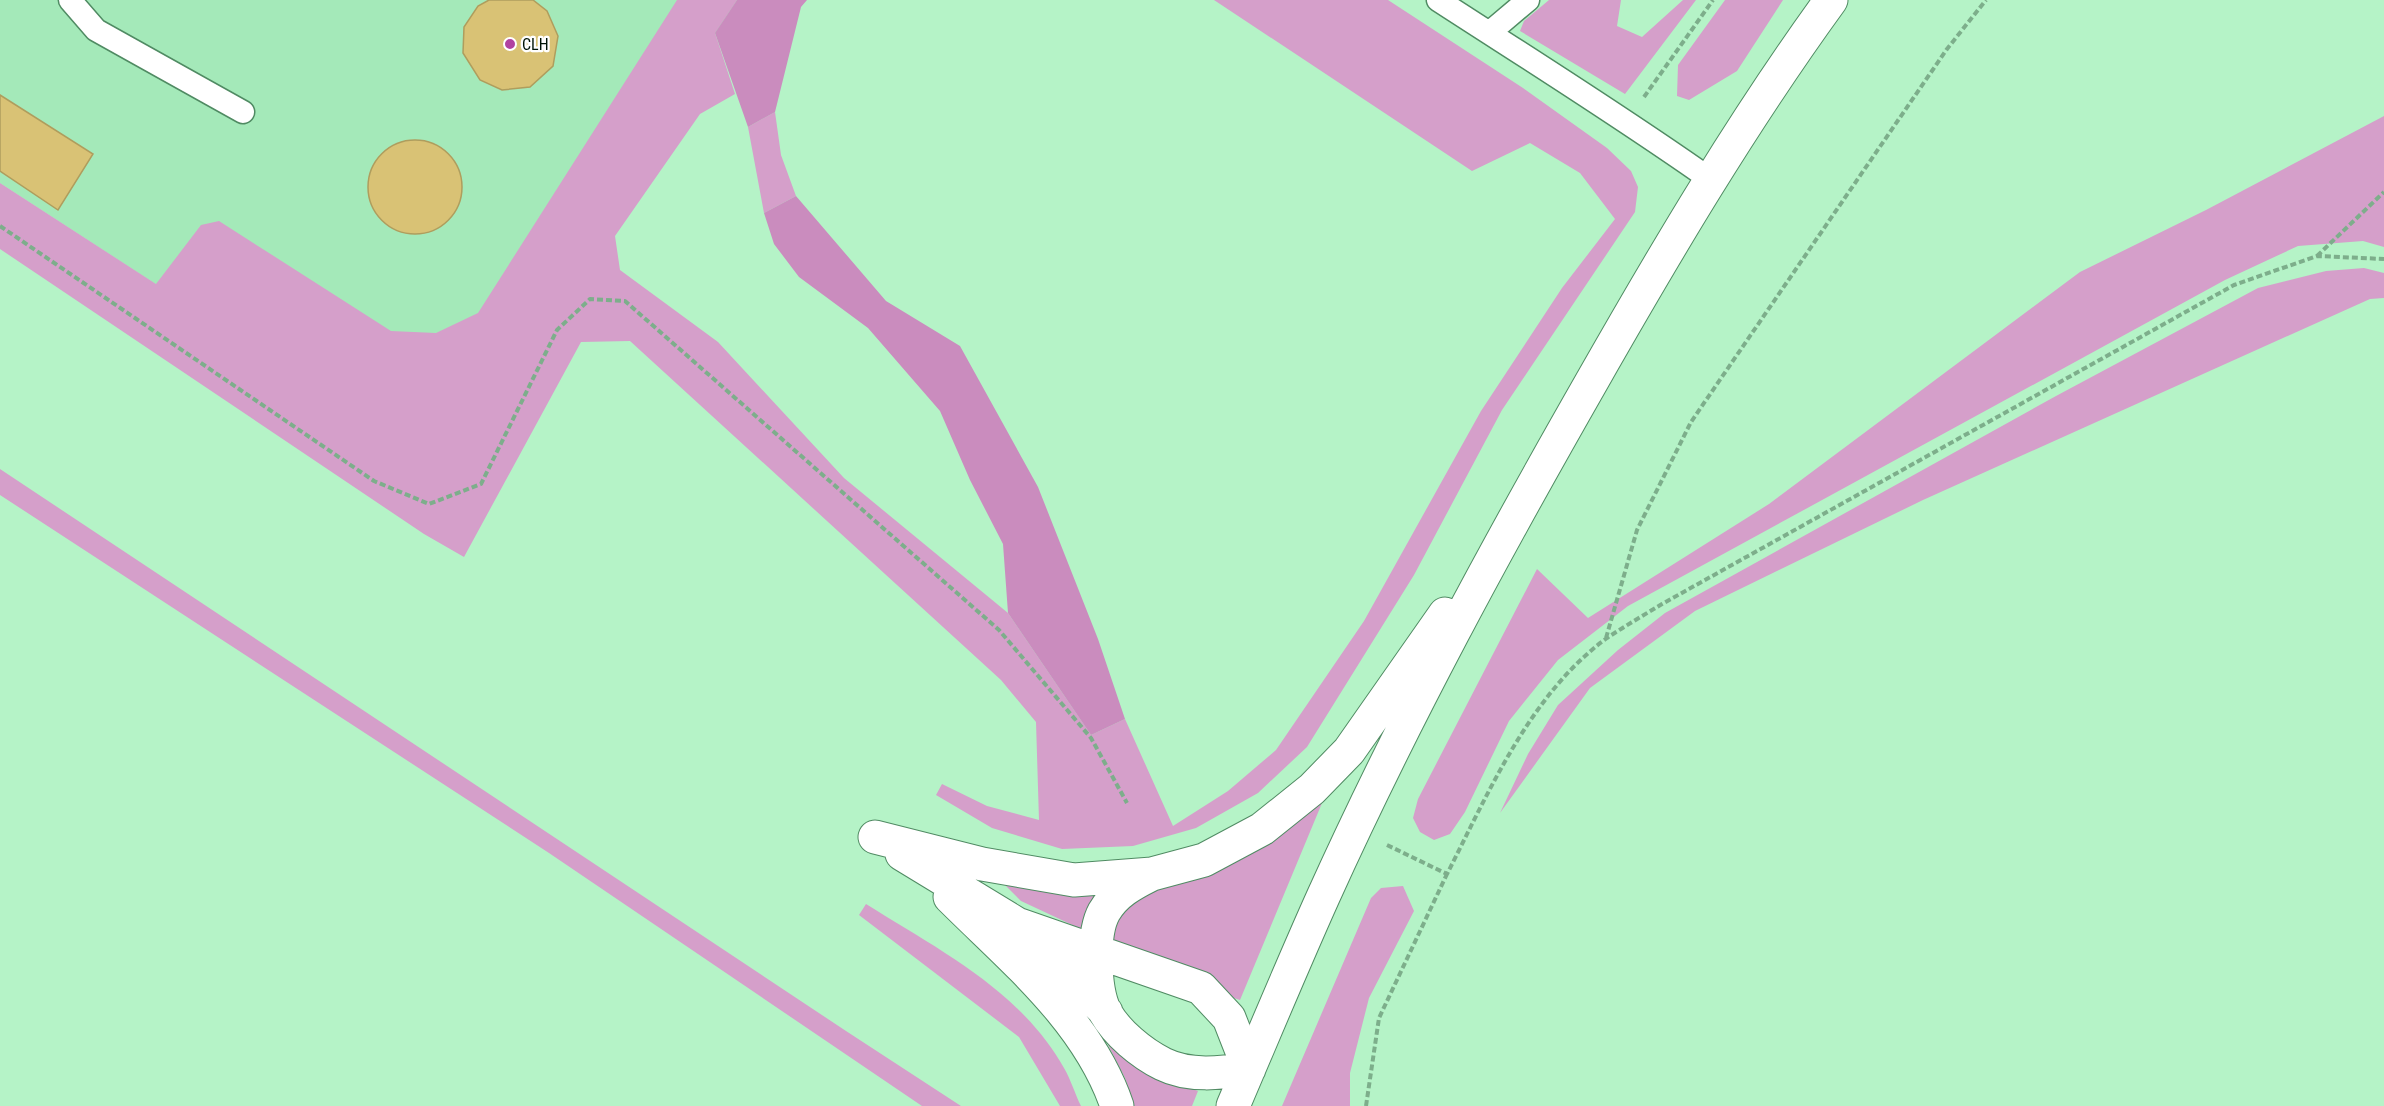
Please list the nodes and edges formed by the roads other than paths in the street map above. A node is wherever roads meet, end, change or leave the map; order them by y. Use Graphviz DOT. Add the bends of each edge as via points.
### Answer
graph roads {
  1 [pos="70,0"];
  2 [pos="1437,0"];
  3 [pos="1528,0"];
  4 [pos="1831,0"];
  5 [pos="1489,33"];
  6 [pos="243,112"];
  7 [pos="1711,180"];
  8 [pos="1525,500"];
  9 [pos="917,863"];
  10 [pos="1152,874"];
  11 [pos="1017,924"];
  12 [pos="1096,949"];
  13 [pos="1106,1012"];
  14 [pos="1249,1069"];
  15 [pos="1117,1106"];
  16 [pos="1233,1106"];
  1 -- 6 [label="lane" via="96,30"];
  2 -- 5 [label="lane"];
  3 -- 5 [label="lane"];
  4 -- 7 [label="street"];
  5 -- 7 [label="lane"];
  7 -- 8 [label="street"];
  8 -- 10 [label="street" via="1349,751 1262,829 1204,860"];
  8 -- 14 [label="street" via="1355,829"];
  9 -- 10 [label="street" via="875,837 982,864 1074,880"];
  9 -- 11 [label="street"];
  9 -- 15 [label="street" via="1060,1008 1095,1055"];
  10 -- 12 [label="street" via="1123,889 1104,913"];
  11 -- 12 [label="street"];
  11 -- 13 [label="street"];
  12 -- 13 [label="street" via="1098,986"];
  12 -- 14 [label="street" via="1201,988 1229,1018"];
  13 -- 14 [label="street" via="1136,1048 1164,1065 1209,1074"];
  14 -- 16 [label="street"];
}
